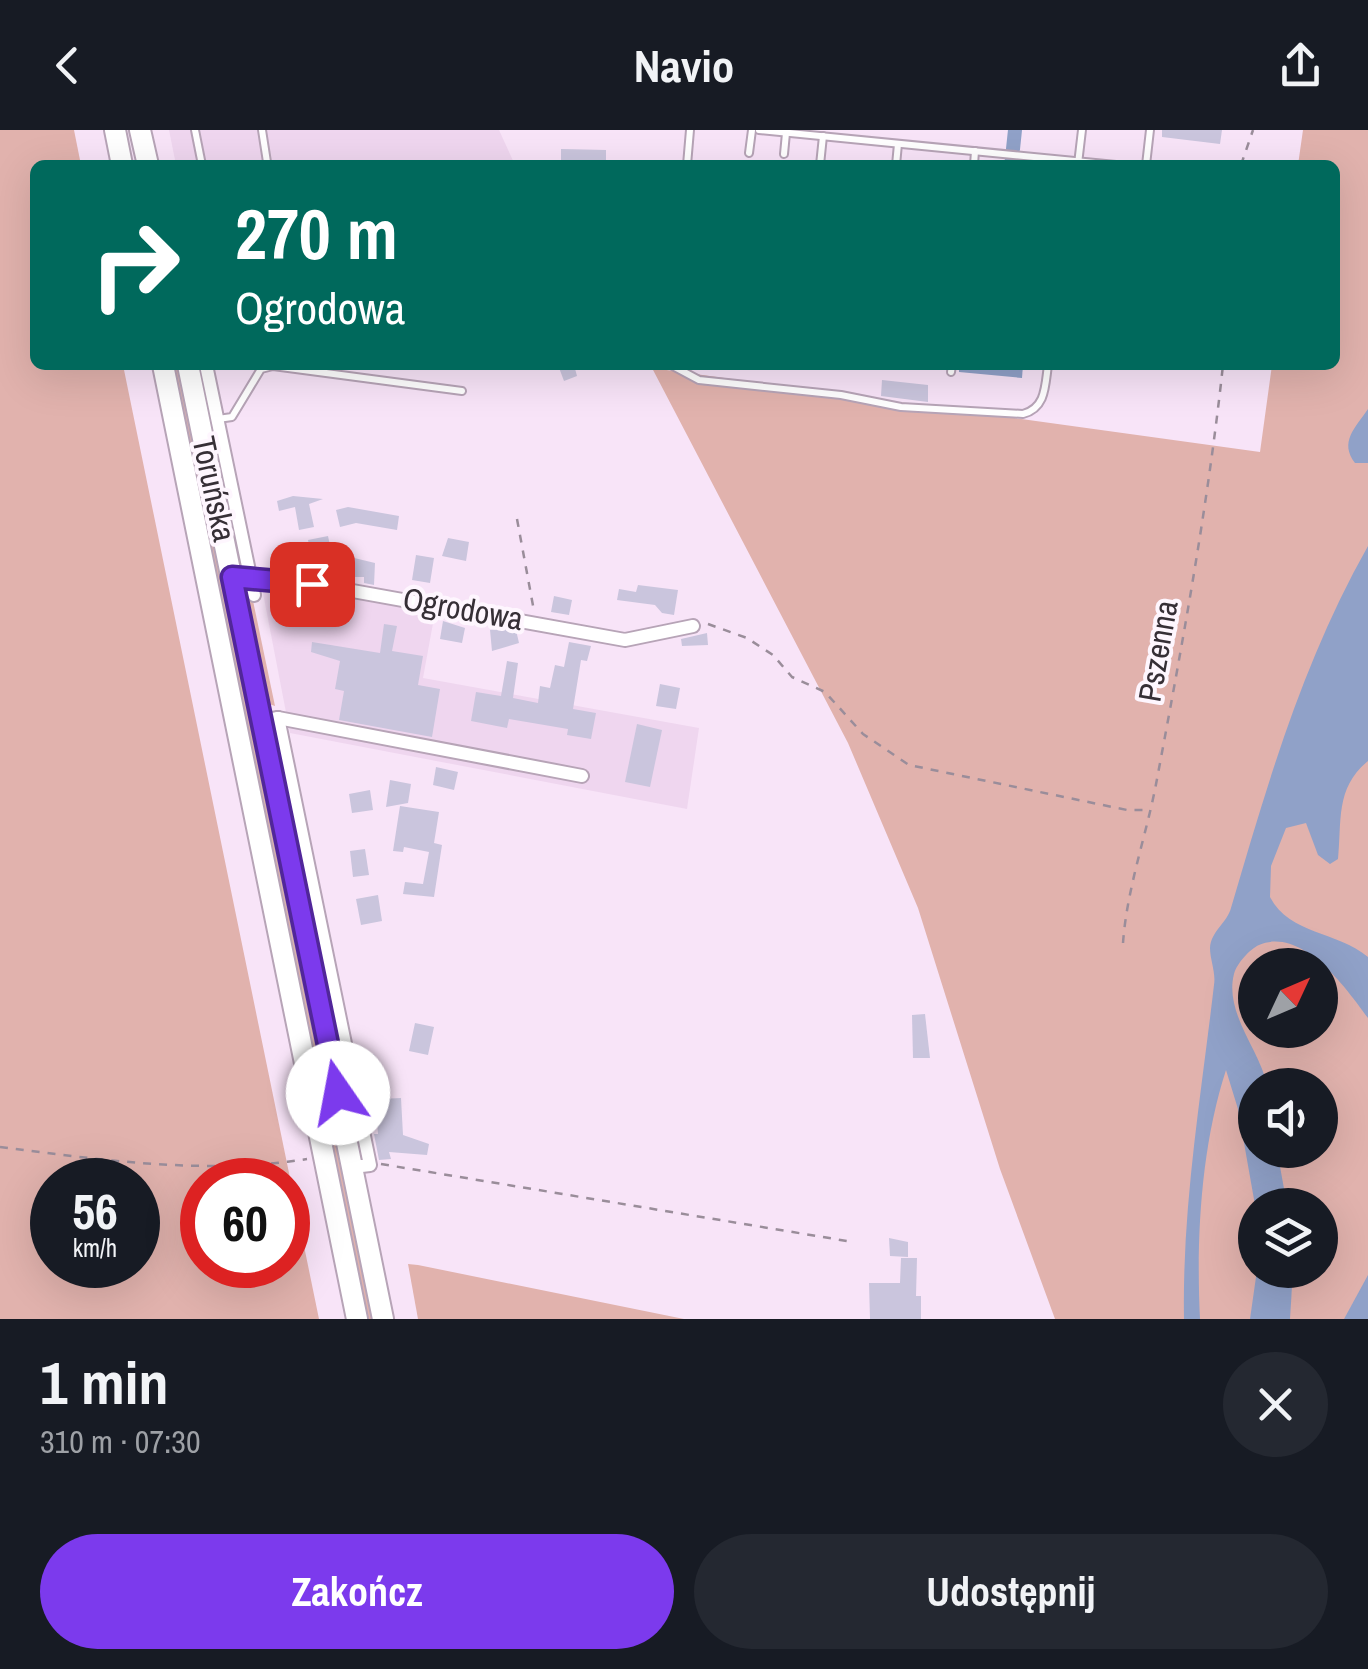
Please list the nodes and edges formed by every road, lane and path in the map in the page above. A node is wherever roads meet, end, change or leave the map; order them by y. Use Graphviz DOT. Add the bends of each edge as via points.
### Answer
graph roads {
  1 [pos="114,130"];
  2 [pos="140,130"];
  3 [pos="195,130"];
  4 [pos="262,130"];
  5 [pos="690,130"];
  6 [pos="756,130"];
  7 [pos="1082,130"];
  8 [pos="1150,130"];
  9 [pos="1252,130"];
  10 [pos="786,133"];
  11 [pos="823,136"];
  12 [pos="898,144"];
  13 [pos="975,151"];
  14 [pos="749,152"];
  15 [pos="784,154"];
  16 [pos="121,160"];
  17 [pos="147,160"];
  18 [pos="201,160"];
  19 [pos="267,160"];
  20 [pos="687,160"];
  21 [pos="821,160"];
  22 [pos="896,160"];
  23 [pos="974,160"];
  24 [pos="1052,160"];
  25 [pos="1078,160"];
  26 [pos="1147,160"];
  27 [pos="1242,160"];
  28 [pos="163,370"];
  29 [pos="190,370"];
  30 [pos="206,370"];
  31 [pos="259,370"];
  32 [pos="303,370"];
  33 [pos="680,370"];
  34 [pos="1047,370"];
  35 [pos="1222,370"];
  36 [pos="462,391"];
  37 [pos="208,422"];
  38 [pos="517,520"];
  39 [pos="240,576"];
  40 [pos="254,595"];
  41 [pos="536,622"];
  42 [pos="694,626"];
  43 [pos="270,720"];
  44 [pos="582,776"];
  45 [pos="1152,810"];
  46 [pos="1123,943"];
  47 [pos="0,1147"];
  48 [pos="324,1156"];
  49 [pos="361,1166"];
  50 [pos="854,1242"];
  51 [pos="357,1319"];
  52 [pos="383,1319"];
  1 -- 16 [label="main road"];
  2 -- 17 [label="main road"];
  3 -- 18 [label="lane"];
  4 -- 19 [label="lane"];
  5 -- 20 [label="lane"];
  6 -- 10 [label="lane"];
  6 -- 14 [label="lane"];
  7 -- 25 [label="lane"];
  8 -- 26 [label="lane"];
  9 -- 27 [label="path"];
  10 -- 11 [label="lane"];
  10 -- 15 [label="lane"];
  11 -- 12 [label="lane"];
  11 -- 21 [label="lane"];
  12 -- 13 [label="lane"];
  12 -- 22 [label="lane"];
  13 -- 23 [label="lane"];
  13 -- 24 [label="lane"];
  28 -- 48 [label="main road, Toruńska"];
  29 -- 37 [label="main road, Toruńska"];
  30 -- 37 [label="street"];
  31 -- 37 [label="lane" via="232,417"];
  32 -- 36 [label="lane"];
  33 -- 34 [label="lane" via="699,380 902,407 1022,414 1041,401"];
  35 -- 45 [label="path, Pszenna" via="1186,634"];
  37 -- 39 [label="main road, Toruńska"];
  38 -- 41 [label="path"];
  39 -- 40 [label="street"];
  39 -- 41 [label="street, Ogrodowa"];
  39 -- 43 [label="main road, Toruńska"];
  41 -- 42 [label="street, Ogrodowa" via="625,640"];
  42 -- 45 [label="path" via="715,623 747,638 792,677 825,692 863,734 910,765"];
  43 -- 44 [label="street"];
  43 -- 49 [label="main road, Toruńska"];
  45 -- 46 [label="path, Pszenna"];
  47 -- 48 [label="path" via="237,1167"];
  48 -- 51 [label="main road, Toruńska"];
  49 -- 50 [label="path"];
  49 -- 52 [label="main road, Toruńska"];
}
